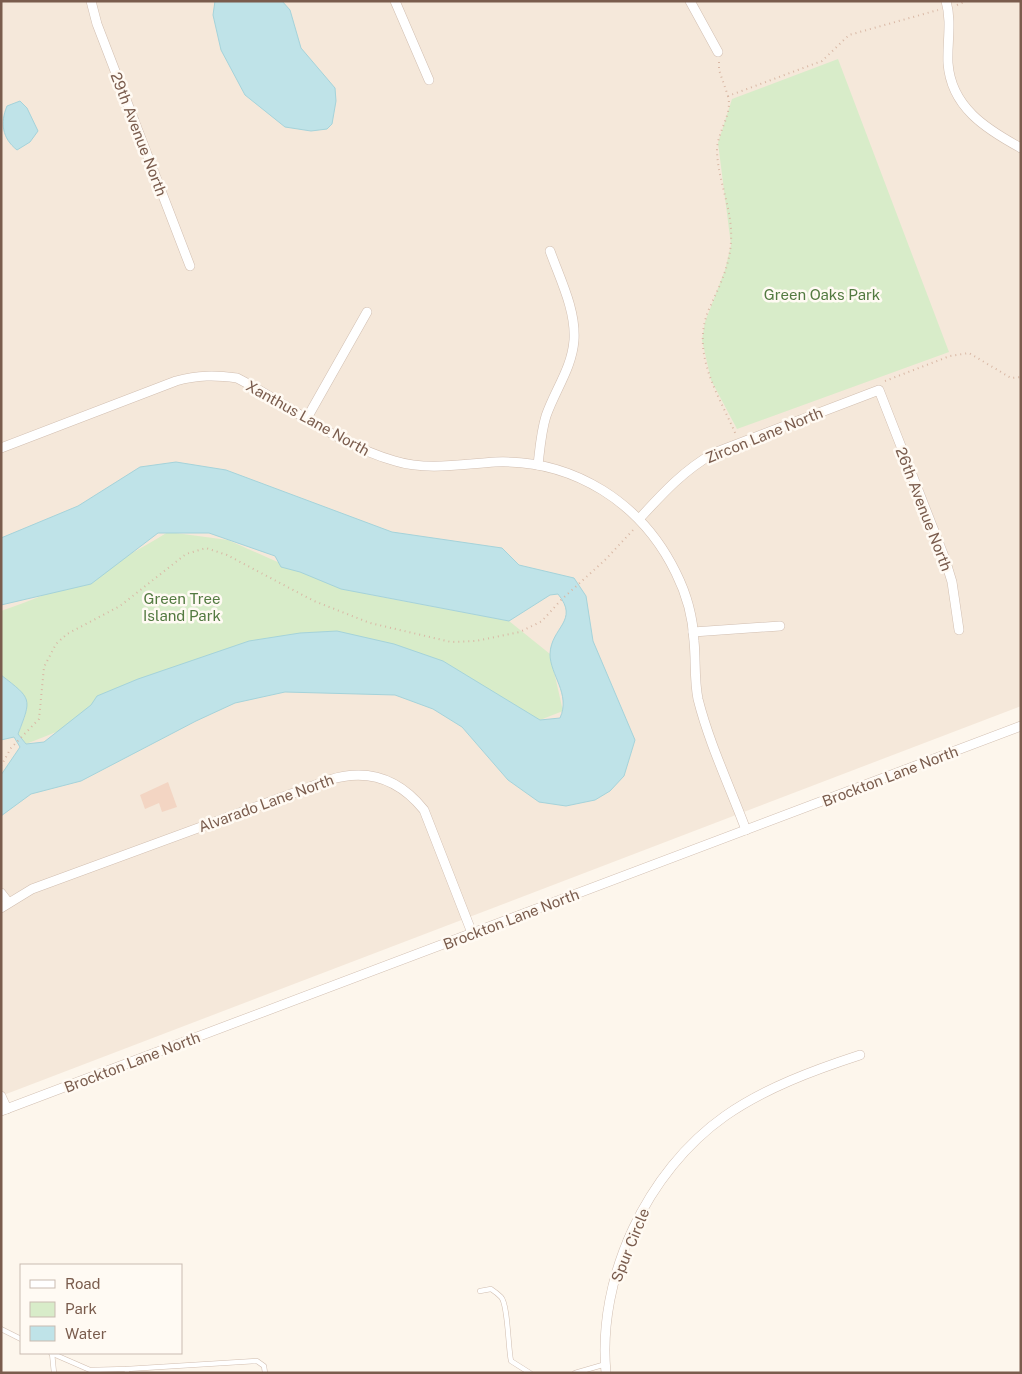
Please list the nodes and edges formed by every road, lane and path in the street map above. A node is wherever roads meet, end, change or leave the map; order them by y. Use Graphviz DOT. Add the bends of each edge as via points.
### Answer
graph roads {
  1 [pos="91,1"];
  2 [pos="395,1"];
  3 [pos="690,1"];
  4 [pos="947,5"];
  5 [pos="718,52"];
  6 [pos="429,80"];
  7 [pos="728,96"];
  8 [pos="1021,148"];
  9 [pos="550,251"];
  10 [pos="190,266"];
  11 [pos="367,312"];
  12 [pos="1021,377"];
  13 [pos="878,390"];
  14 [pos="307,418"];
  15 [pos="736,434"];
  16 [pos="1,448"];
  17 [pos="538,465"];
  18 [pos="640,518"];
  19 [pos="634,529"];
  20 [pos="780,626"];
  21 [pos="959,630"];
  22 [pos="693,632"];
  23 [pos="1021,726"];
  24 [pos="1,766"];
  25 [pos="746,830"];
  26 [pos="1,893"];
  27 [pos="4,905"];
  28 [pos="472,933"];
  29 [pos="860,1055"];
  30 [pos="1,1096"];
  31 [pos="4,1110"];
  32 [pos="480,1291"];
  33 [pos="1,1329"];
  34 [pos="20,1338"];
  35 [pos="52,1354"];
  36 [pos="54,1354"];
  37 [pos="606,1368"];
  38 [pos="127,1371"];
  39 [pos="54,1373"];
  40 [pos="265,1373"];
  41 [pos="530,1373"];
  42 [pos="575,1373"];
  1 -- 10 [label="street, 29th Avenue North"];
  2 -- 6 [label="street"];
  3 -- 5 [label="street"];
  4 -- 7 [label="path" via="849,35 822,61"];
  4 -- 8 [label="street" via="948,64 960,100 988,129"];
  5 -- 7 [label="path" via="719,70"];
  7 -- 15 [label="path" via="731,106 717,147 732,242 702,335 705,362 716,394"];
  9 -- 17 [label="street" via="570,308 574,340 564,379 546,414"];
  11 -- 14 [label="street"];
  12 -- 13 [label="path" via="1011,378 969,353 950,356 876,384"];
  13 -- 18 [label="street, Zircon Lane North" via="714,453 680,476"];
  13 -- 21 [label="street, 26th Avenue North" via="945,559"];
  14 -- 16 [label="street, Xanthus Lane North" via="237,378 196,376"];
  14 -- 17 [label="street, Xanthus Lane North" via="348,442 397,462 451,465 516,462"];
  17 -- 18 [label="street, Xanthus Lane North" via="593,484"];
  18 -- 22 [label="street, Xanthus Lane North" via="660,544 676,574 688,606"];
  19 -- 24 [label="path" via="542,621 520,632 476,641 452,642 370,623 341,613 227,555 206,548 193,550 120,606 67,634 56,644 44,667 39,719 11,748"];
  20 -- 22 [label="street"];
  22 -- 25 [label="street, Xanthus Lane North" via="698,698"];
  23 -- 25 [label="street, Brockton Lane North"];
  25 -- 28 [label="street, Brockton Lane North"];
  26 -- 27 [label="street"];
  27 -- 28 [label="street, Alvarado Lane North" via="32,889 329,780 346,774 364,774 398,785 424,810"];
  28 -- 31 [label="street, Brockton Lane North"];
  29 -- 37 [label="street, Spur Circle" via="795,1079 734,1110 701,1136 675,1163 635,1225 622,1259 607,1323"];
  30 -- 31 [label="street"];
  32 -- 41 [label="lane" via="491,1289 502,1298 511,1361"];
  33 -- 34 [label="lane"];
  35 -- 39 [label="lane"];
  36 -- 38 [label="lane" via="90,1370"];
  37 -- 42 [label="lane"];
  38 -- 40 [label="lane" via="257,1361 264,1366"];
}
